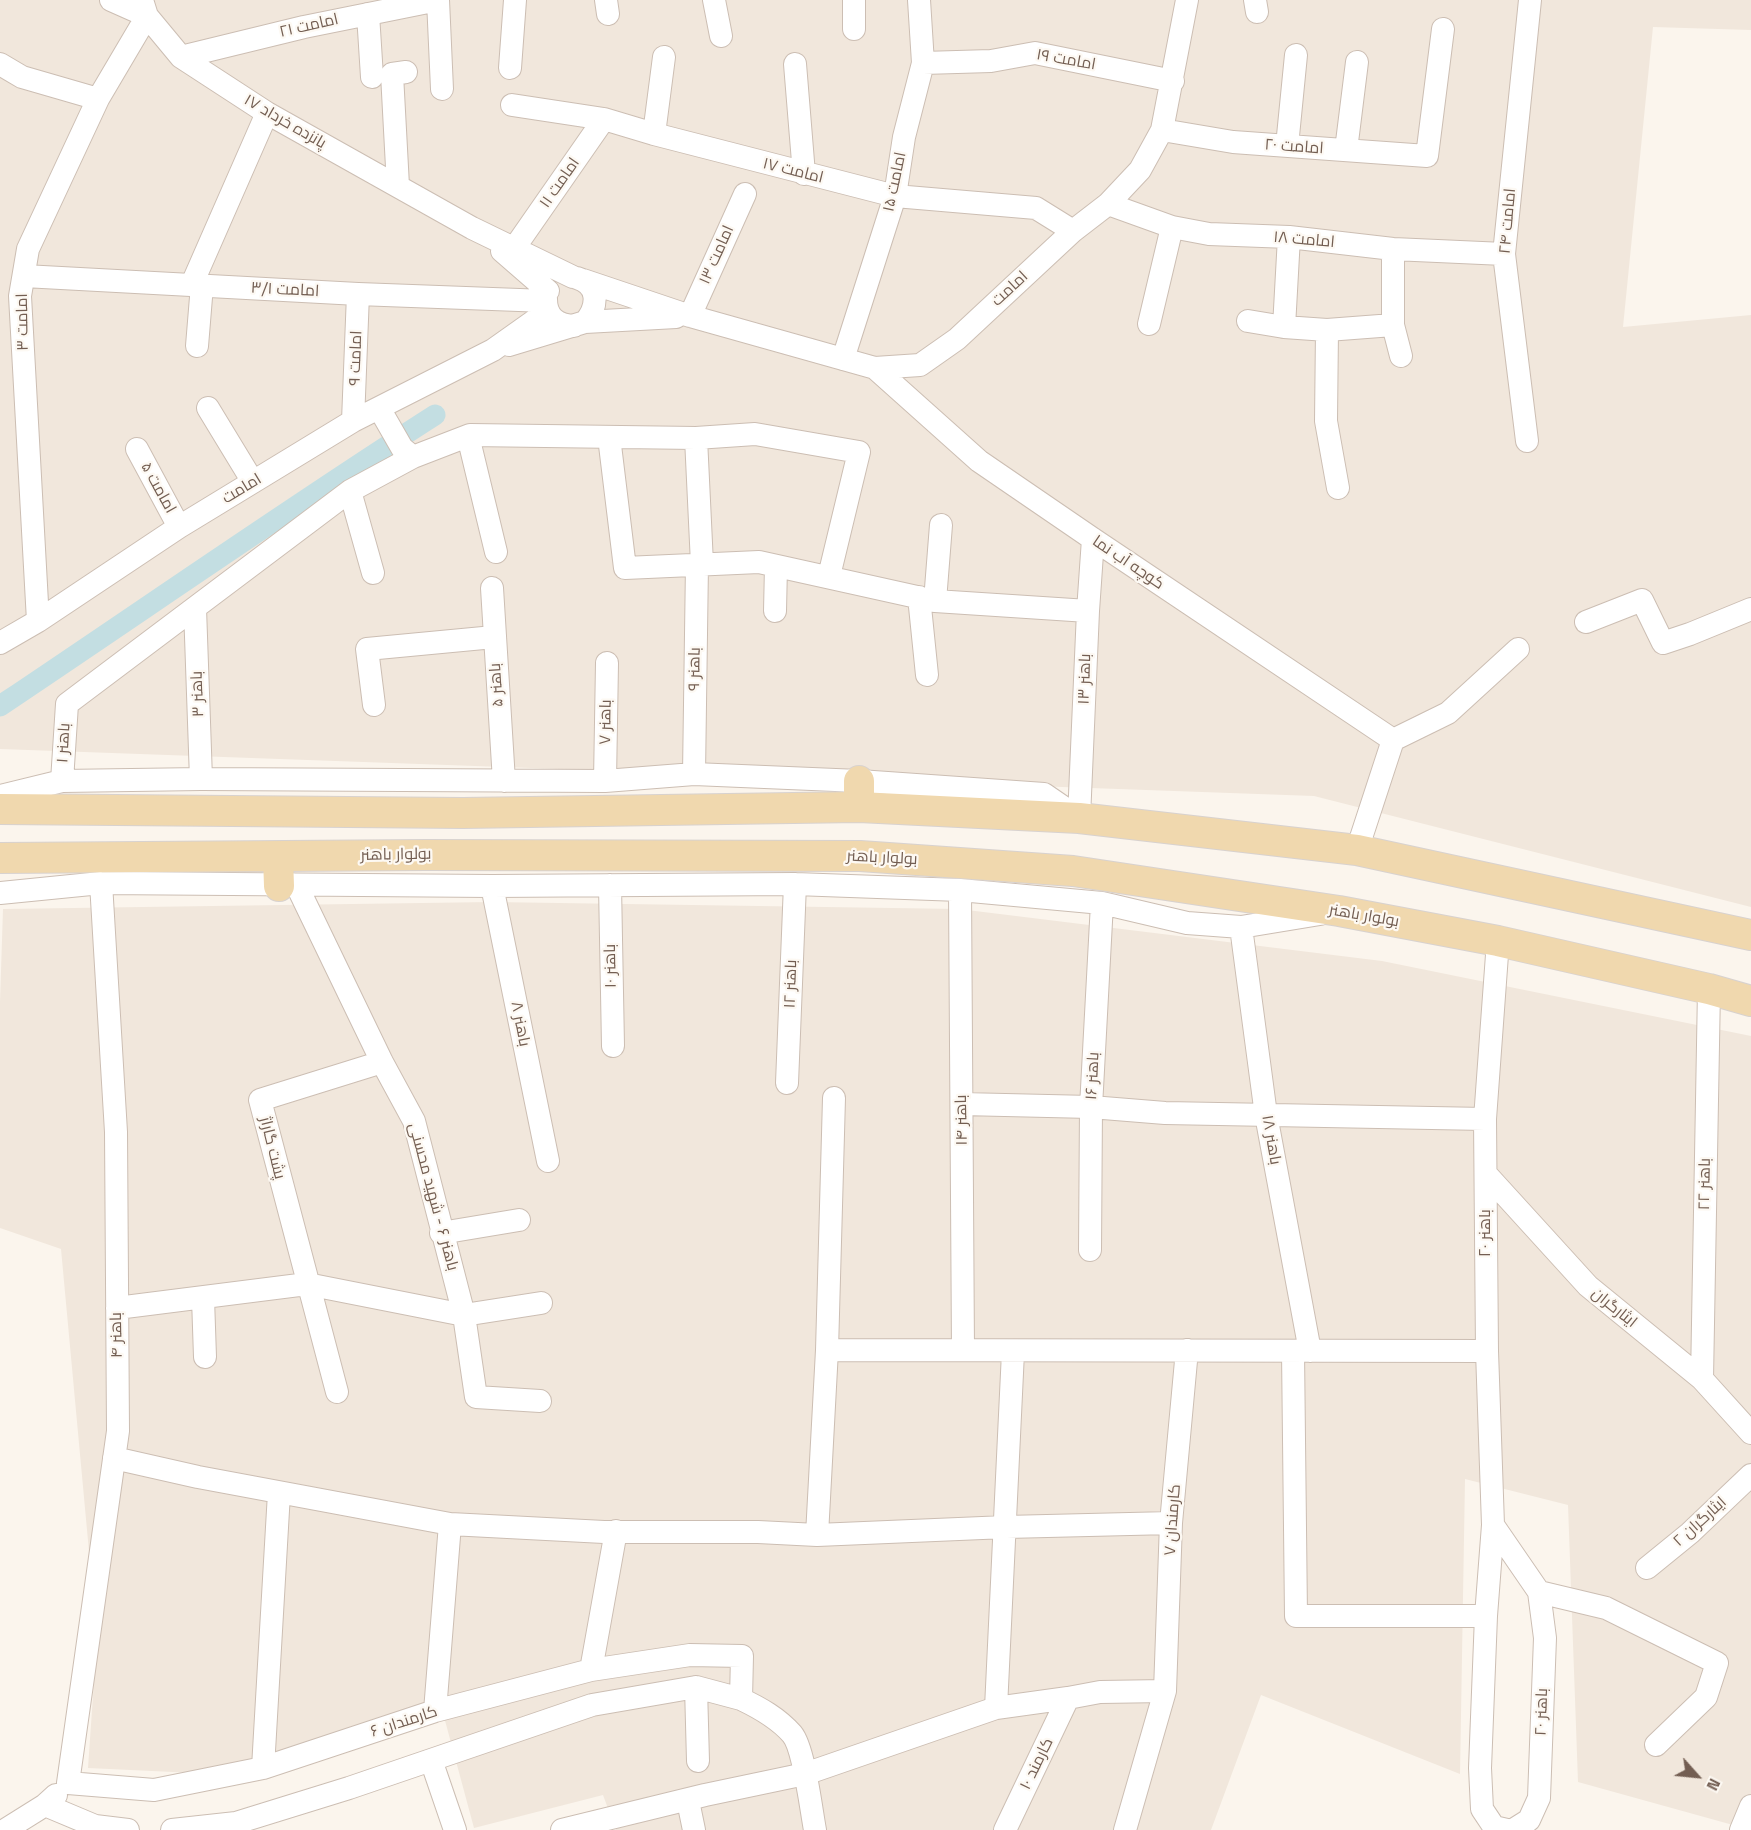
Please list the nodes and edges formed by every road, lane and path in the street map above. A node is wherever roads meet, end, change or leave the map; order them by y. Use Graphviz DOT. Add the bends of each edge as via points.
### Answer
graph roads {
  1 [pos="111,0"];
  2 [pos="438,0"];
  3 [pos="515,0"];
  4 [pos="714,0"];
  5 [pos="854,0"];
  6 [pos="919,0"];
  7 [pos="1187,0"];
  8 [pos="1530,0"];
  9 [pos="144,8"];
  10 [pos="361,10"];
  11 [pos="854,29"];
  12 [pos="1443,29"];
  13 [pos="721,36"];
  14 [pos="1296,55"];
  15 [pos="181,57"];
  16 [pos="664,57"];
  17 [pos="1357,62"];
  18 [pos="923,63"];
  19 [pos="0,64"];
  20 [pos="795,64"];
  21 [pos="510,68"];
  22 [pos="406,72"];
  23 [pos="372,77"];
  24 [pos="1173,81"];
  25 [pos="442,89"];
  26 [pos="98,99"];
  27 [pos="512,105"];
  28 [pos="267,113"];
  29 [pos="604,119"];
  30 [pos="1162,130"];
  31 [pos="654,134"];
  32 [pos="1287,146"];
  33 [pos="1346,150"];
  34 [pos="804,174"];
  35 [pos="398,186"];
  36 [pos="745,194"];
  37 [pos="895,196"];
  38 [pos="1108,204"];
  39 [pos="1172,226"];
  40 [pos="472,228"];
  41 [pos="1073,231"];
  42 [pos="1289,237"];
  43 [pos="515,247"];
  44 [pos="1393,249"];
  45 [pos="1504,254"];
  46 [pos="24,276"];
  47 [pos="578,279"];
  48 [pos="197,285"];
  49 [pos="358,294"];
  50 [pos="547,301"];
  51 [pos="690,316"];
  52 [pos="1248,321"];
  53 [pos="579,324"];
  54 [pos="1149,324"];
  55 [pos="1393,324"];
  56 [pos="1284,327"];
  57 [pos="1327,330"];
  58 [pos="197,346"];
  59 [pos="493,350"];
  60 [pos="1401,356"];
  61 [pos="843,359"];
  62 [pos="876,368"];
  63 [pos="208,408"];
  64 [pos="379,408"];
  65 [pos="353,421"];
  66 [pos="468,436"];
  67 [pos="609,436"];
  68 [pos="696,438"];
  69 [pos="1527,441"];
  70 [pos="403,445"];
  71 [pos="137,449"];
  72 [pos="253,483"];
  73 [pos="1338,488"];
  74 [pos="350,490"];
  75 [pos="941,525"];
  76 [pos="179,527"];
  77 [pos="1093,539"];
  78 [pos="496,552"];
  79 [pos="699,564"];
  80 [pos="776,566"];
  81 [pos="373,573"];
  82 [pos="829,576"];
  83 [pos="492,588"];
  84 [pos="927,599"];
  85 [pos="195,608"];
  86 [pos="1751,609"];
  87 [pos="775,611"];
  88 [pos="1088,611"];
  89 [pos="38,621"];
  90 [pos="1586,622"];
  91 [pos="494,637"];
  92 [pos="0,643"];
  93 [pos="1518,649"];
  94 [pos="607,663"];
  95 [pos="927,675"];
  96 [pos="374,705"];
  97 [pos="1394,740"];
  98 [pos="694,774"];
  99 [pos="201,779"];
  100 [pos="62,781"];
  101 [pos="504,781"];
  102 [pos="605,782"];
  103 [pos="859,794"];
  104 [pos="0,796"];
  105 [pos="0,809"];
  106 [pos="426,812"];
  107 [pos="464,813"];
  108 [pos="1079,818"];
  109 [pos="1357,850"];
  110 [pos="426,855"];
  111 [pos="466,855"];
  112 [pos="278,856"];
  113 [pos="0,858"];
  114 [pos="101,883"];
  115 [pos="795,884"];
  116 [pos="610,885"];
  117 [pos="288,886"];
  118 [pos="492,886"];
  119 [pos="960,890"];
  120 [pos="0,893"];
  121 [pos="1102,903"];
  122 [pos="1339,911"];
  123 [pos="1241,927"];
  124 [pos="1751,935"];
  125 [pos="1498,941"];
  126 [pos="1709,989"];
  127 [pos="1751,1001"];
  128 [pos="613,1046"];
  129 [pos="382,1062"];
  130 [pos="787,1083"];
  131 [pos="834,1098"];
  132 [pos="962,1104"];
  133 [pos="1091,1107"];
  134 [pos="1266,1115"];
  135 [pos="1485,1119"];
  136 [pos="548,1161"];
  137 [pos="1486,1174"];
  138 [pos="519,1220"];
  139 [pos="441,1233"];
  140 [pos="1090,1250"];
  141 [pos="307,1284"];
  142 [pos="202,1298"];
  143 [pos="541,1303"];
  144 [pos="117,1308"];
  145 [pos="464,1316"];
  146 [pos="827,1350"];
  147 [pos="963,1350"];
  148 [pos="1187,1350"];
  149 [pos="1301,1351"];
  150 [pos="1487,1351"];
  151 [pos="1013,1352"];
  152 [pos="205,1357"];
  153 [pos="1702,1379"];
  154 [pos="337,1392"];
  155 [pos="540,1401"];
  156 [pos="1751,1433"];
  157 [pos="114,1458"];
  158 [pos="1751,1475"];
  159 [pos="279,1493"];
  160 [pos="1171,1523"];
  161 [pos="450,1524"];
  162 [pos="1493,1526"];
  163 [pos="1006,1527"];
  164 [pos="616,1531"];
  165 [pos="817,1535"];
  166 [pos="1647,1568"];
  167 [pos="1539,1592"];
  168 [pos="1486,1616"];
  169 [pos="591,1670"];
  170 [pos="696,1687"];
  171 [pos="1165,1691"];
  172 [pos="741,1698"];
  173 [pos="1068,1698"];
  174 [pos="996,1708"];
  175 [pos="435,1711"];
  176 [pos="1656,1745"];
  177 [pos="431,1760"];
  178 [pos="698,1761"];
  179 [pos="263,1768"];
  180 [pos="806,1774"];
  181 [pos="68,1783"];
  182 [pos="688,1800"];
  183 [pos="45,1805"];
  184 [pos="1751,1806"];
  185 [pos="119,1829"];
  186 [pos="5,1830"];
  187 [pos="172,1830"];
  188 [pos="455,1830"];
  189 [pos="562,1830"];
  190 [pos="694,1830"];
  191 [pos="815,1830"];
  192 [pos="1005,1830"];
  193 [pos="1125,1830"];
  194 [pos="1507,1830"];
  195 [pos="1513,1830"];
  196 [pos="1741,1830"];
  1 -- 9 [label="street, پانزده خرداد ۱۷"];
  2 -- 10 [label="street, امامت ۲۱"];
  2 -- 25 [label="street"];
  3 -- 21 [label="street"];
  4 -- 13 [label="street"];
  5 -- 11 [label="street"];
  6 -- 18 [label="street, امامت ۱۵"];
  7 -- 24 [label="street, امامت"];
  8 -- 45 [label="street, امامت ۲۴"];
  9 -- 15 [label="street, پانزده خرداد ۱۷"];
  9 -- 26 [label="street, امامت ۳"];
  10 -- 15 [label="street, امامت ۲۱"];
  10 -- 23 [label="street"];
  12 -- 33 [label="street, امامت ۲۰" via="1427,156"];
  14 -- 32 [label="street"];
  15 -- 28 [label="street, پانزده خرداد ۱۷"];
  16 -- 31 [label="street"];
  17 -- 33 [label="street"];
  18 -- 24 [label="street, امامت ۱۹" via="991,61 1035,53"];
  18 -- 37 [label="street, امامت ۱۵" via="904,137"];
  19 -- 26 [label="street" via="22,77"];
  20 -- 34 [label="street"];
  22 -- 35 [label="street" via="392,74"];
  24 -- 30 [label="street, امامت"];
  26 -- 46 [label="street, امامت ۳" via="28,249"];
  27 -- 29 [label="street, امامت ۱۷"];
  28 -- 35 [label="street, پانزده خرداد ۱۷"];
  28 -- 48 [label="street"];
  29 -- 31 [label="street, امامت ۱۷"];
  29 -- 43 [label="street, امامت ۱۱"];
  30 -- 32 [label="street, امامت ۲۰"];
  30 -- 38 [label="street, امامت" via="1140,170"];
  31 -- 34 [label="street, امامت ۱۷"];
  32 -- 33 [label="street, امامت ۲۰"];
  34 -- 37 [label="street, امامت ۱۷"];
  35 -- 40 [label="street, پانزده خرداد ۱۷"];
  36 -- 51 [label="street, امامت ۱۳"];
  37 -- 41 [label="street, امامت ۱۷" via="1036,208"];
  37 -- 61 [label="street, امامت ۱۵"];
  38 -- 39 [label="street, امامت ۱۸"];
  38 -- 41 [label="street, امامت"];
  39 -- 42 [label="street, امامت ۱۸" via="1209,234"];
  39 -- 54 [label="street"];
  40 -- 43 [label="street, پانزده خرداد ۱۷"];
  40 -- 50 [label="street, پانزده خرداد ۱۷" via="520,266"];
  41 -- 62 [label="street, امامت" via="957,339 920,365"];
  42 -- 44 [label="street, امامت ۱۸"];
  42 -- 56 [label="street"];
  43 -- 47 [label="street, پانزده خرداد ۱۷"];
  44 -- 45 [label="street, امامت ۱۸"];
  44 -- 55 [label="street"];
  45 -- 69 [label="street, امامت ۲۴"];
  46 -- 48 [label="street, امامت ۳/۱"];
  46 -- 89 [label="street, امامت ۳" via="20,296"];
  47 -- 50 [label="street" via="563,278 554,283"];
  47 -- 51 [label="street, امامت"];
  47 -- 53 [label="street" via="592,289 595,301 593,313"];
  48 -- 49 [label="street, امامت ۳/۱"];
  48 -- 58 [label="street"];
  49 -- 50 [label="street, امامت ۳/۱"];
  49 -- 65 [label="street, امامت ۹"];
  50 -- 53 [label="street" via="554,321 563,326"];
  50 -- 59 [label="street, امامت"];
  51 -- 53 [label="street, امامت"];
  51 -- 61 [label="street, امامت"];
  52 -- 56 [label="street"];
  53 -- 59 [label="street, امامت"];
  55 -- 57 [label="street"];
  55 -- 60 [label="street"];
  56 -- 57 [label="street"];
  57 -- 73 [label="street" via="1326,421"];
  59 -- 64 [label="street, امامت"];
  61 -- 62 [label="street, امامت"];
  62 -- 77 [label="street, کوچه آب نما" via="979,461"];
  63 -- 72 [label="street"];
  64 -- 65 [label="street, امامت"];
  64 -- 70 [label="street"];
  65 -- 72 [label="street, امامت"];
  66 -- 67 [label="street"];
  66 -- 70 [label="street"];
  66 -- 78 [label="street"];
  67 -- 68 [label="street"];
  67 -- 79 [label="street" via="625,568"];
  68 -- 79 [label="street, باهنر ۹"];
  68 -- 82 [label="street" via="755,434 859,452"];
  70 -- 74 [label="street"];
  71 -- 76 [label="street, امامت ۵"];
  72 -- 76 [label="street, امامت"];
  74 -- 81 [label="street"];
  74 -- 85 [label="street"];
  75 -- 84 [label="street"];
  76 -- 89 [label="street, امامت"];
  77 -- 88 [label="street, باهنر ۱۳"];
  77 -- 97 [label="street, کوچه آب نما"];
  79 -- 80 [label="street" via="759,562"];
  79 -- 98 [label="street, باهنر ۹"];
  80 -- 82 [label="street"];
  80 -- 87 [label="street"];
  82 -- 84 [label="street"];
  83 -- 91 [label="street, باهنر ۵"];
  84 -- 88 [label="street"];
  84 -- 95 [label="street"];
  85 -- 99 [label="street, باهنر ۳"];
  85 -- 100 [label="street, باهنر ۱" via="67,705"];
  86 -- 90 [label="street" via="1663,643 1642,600"];
  88 -- 108 [label="street, باهنر ۱۳"];
  89 -- 92 [label="street, امامت"];
  91 -- 96 [label="street" via="367,649"];
  91 -- 101 [label="street, باهنر ۵"];
  93 -- 97 [label="street" via="1448,713"];
  94 -- 102 [label="street, باهنر ۷"];
  97 -- 109 [label="street"];
  98 -- 102 [label="street"];
  98 -- 103 [label="street"];
  99 -- 100 [label="street"];
  99 -- 101 [label="street"];
  100 -- 104 [label="street"];
  101 -- 102 [label="street"];
  103 -- 107 [label="main road"];
  103 -- 108 [label="main road"];
  105 -- 106 [label="main road"];
  106 -- 107 [label="main road"];
  106 -- 110 [label="main road" via="433,833"];
  107 -- 111 [label="main road" via="457,834"];
  108 -- 109 [label="main road"];
  109 -- 124 [label="main road"];
  110 -- 111 [label="main road, بولوار باهنر"];
  110 -- 112 [label="main road, بولوار باهنر"];
  111 -- 122 [label="main road, بولوار باهنر" via="860,856 1073,872"];
  112 -- 113 [label="main road, بولوار باهنر"];
  112 -- 117 [label="main road"];
  114 -- 117 [label="street"];
  114 -- 120 [label="street"];
  114 -- 144 [label="street, باهنر ۴" via="116,1132"];
  115 -- 116 [label="street"];
  115 -- 119 [label="street"];
  115 -- 130 [label="street, باهنر ۱۲"];
  116 -- 118 [label="street"];
  116 -- 128 [label="street, باهنر ۱۰"];
  117 -- 118 [label="street"];
  117 -- 129 [label="street, باهنر ۶ - شهید محسنی"];
  118 -- 136 [label="street, باهنر ۸"];
  119 -- 121 [label="street"];
  119 -- 132 [label="street, باهنر ۱۴"];
  121 -- 123 [label="street" via="1187,923"];
  121 -- 133 [label="street, باهنر ۱۶"];
  122 -- 123 [label="street"];
  122 -- 125 [label="main road, بولوار باهنر"];
  123 -- 134 [label="street, باهنر ۱۸"];
  125 -- 126 [label="main road, بولوار باهنر"];
  125 -- 135 [label="street, باهنر ۲۰"];
  126 -- 127 [label="main road, بولوار باهنر"];
  126 -- 153 [label="street, باهنر ۲۲"];
  129 -- 139 [label="street, باهنر ۶ - شهید محسنی" via="414,1121"];
  129 -- 141 [label="street, پشت گاراژ" via="260,1100"];
  131 -- 146 [label="street"];
  132 -- 133 [label="street"];
  132 -- 147 [label="street, باهنر ۱۴"];
  133 -- 134 [label="street"];
  133 -- 140 [label="street, باهنر ۱۶"];
  134 -- 135 [label="street"];
  134 -- 149 [label="street, باهنر ۱۸"];
  135 -- 137 [label="street, باهنر ۲۰"];
  137 -- 150 [label="street, باهنر ۲۰"];
  137 -- 153 [label="street, ایثارگران" via="1588,1286"];
  138 -- 139 [label="street"];
  139 -- 145 [label="street, باهنر ۶ - شهید محسنی"];
  141 -- 142 [label="street"];
  141 -- 145 [label="street"];
  141 -- 154 [label="street"];
  142 -- 144 [label="street"];
  142 -- 152 [label="street"];
  143 -- 145 [label="street"];
  144 -- 157 [label="street, باهنر ۴" via="118,1431"];
  145 -- 155 [label="street, باهنر ۶ - شهید محسنی" via="476,1398"];
  146 -- 147 [label="street"];
  146 -- 165 [label="street"];
  147 -- 151 [label="street"];
  148 -- 149 [label="street"];
  148 -- 151 [label="street"];
  148 -- 160 [label="street, کارمندان ۷"];
  149 -- 150 [label="street"];
  149 -- 168 [label="street, باهنر ۱۸" via="1296,1616"];
  150 -- 162 [label="street, باهنر ۲۰"];
  151 -- 163 [label="street"];
  153 -- 156 [label="street, ایثارگران"];
  157 -- 159 [label="street"];
  157 -- 181 [label="street, باهنر ۴"];
  158 -- 166 [label="street, ایثارگران ۲"];
  159 -- 161 [label="street"];
  159 -- 179 [label="street"];
  160 -- 163 [label="street"];
  160 -- 171 [label="street, کارمندان ۷"];
  161 -- 164 [label="street"];
  161 -- 175 [label="street"];
  162 -- 167 [label="street, باهنر ۲۰"];
  162 -- 168 [label="street, باهنر ۲۰"];
  163 -- 165 [label="street"];
  163 -- 174 [label="street"];
  164 -- 165 [label="street"];
  164 -- 169 [label="street"];
  167 -- 176 [label="street" via="1605,1608 1717,1663 1706,1697"];
  167 -- 195 [label="street, باهنر ۲۰" via="1545,1638 1539,1798 1529,1820"];
  168 -- 194 [label="street, باهنر ۲۰" via="1482,1809 1494,1827"];
  169 -- 172 [label="street, کارمندان ۶" via="690,1655 742,1656"];
  169 -- 175 [label="street, کارمندان ۶"];
  170 -- 172 [label="street"];
  170 -- 177 [label="street" via="592,1705"];
  170 -- 178 [label="street"];
  171 -- 173 [label="street" via="1100,1692"];
  171 -- 193 [label="street, کارمندان ۷"];
  172 -- 180 [label="street" via="769,1713 793,1735"];
  173 -- 174 [label="street"];
  173 -- 192 [label="street, کارمند ۱۰"];
  174 -- 180 [label="street"];
  175 -- 179 [label="street, کارمندان ۶"];
  177 -- 187 [label="street" via="236,1823"];
  177 -- 188 [label="street"];
  179 -- 181 [label="street, کارمندان ۶" via="154,1790"];
  180 -- 182 [label="street"];
  180 -- 191 [label="street"];
  181 -- 183 [label="street"];
  182 -- 189 [label="street"];
  182 -- 190 [label="street"];
  183 -- 185 [label="street" via="95,1826"];
  183 -- 186 [label="street"];
  184 -- 196 [label="street"];
}
